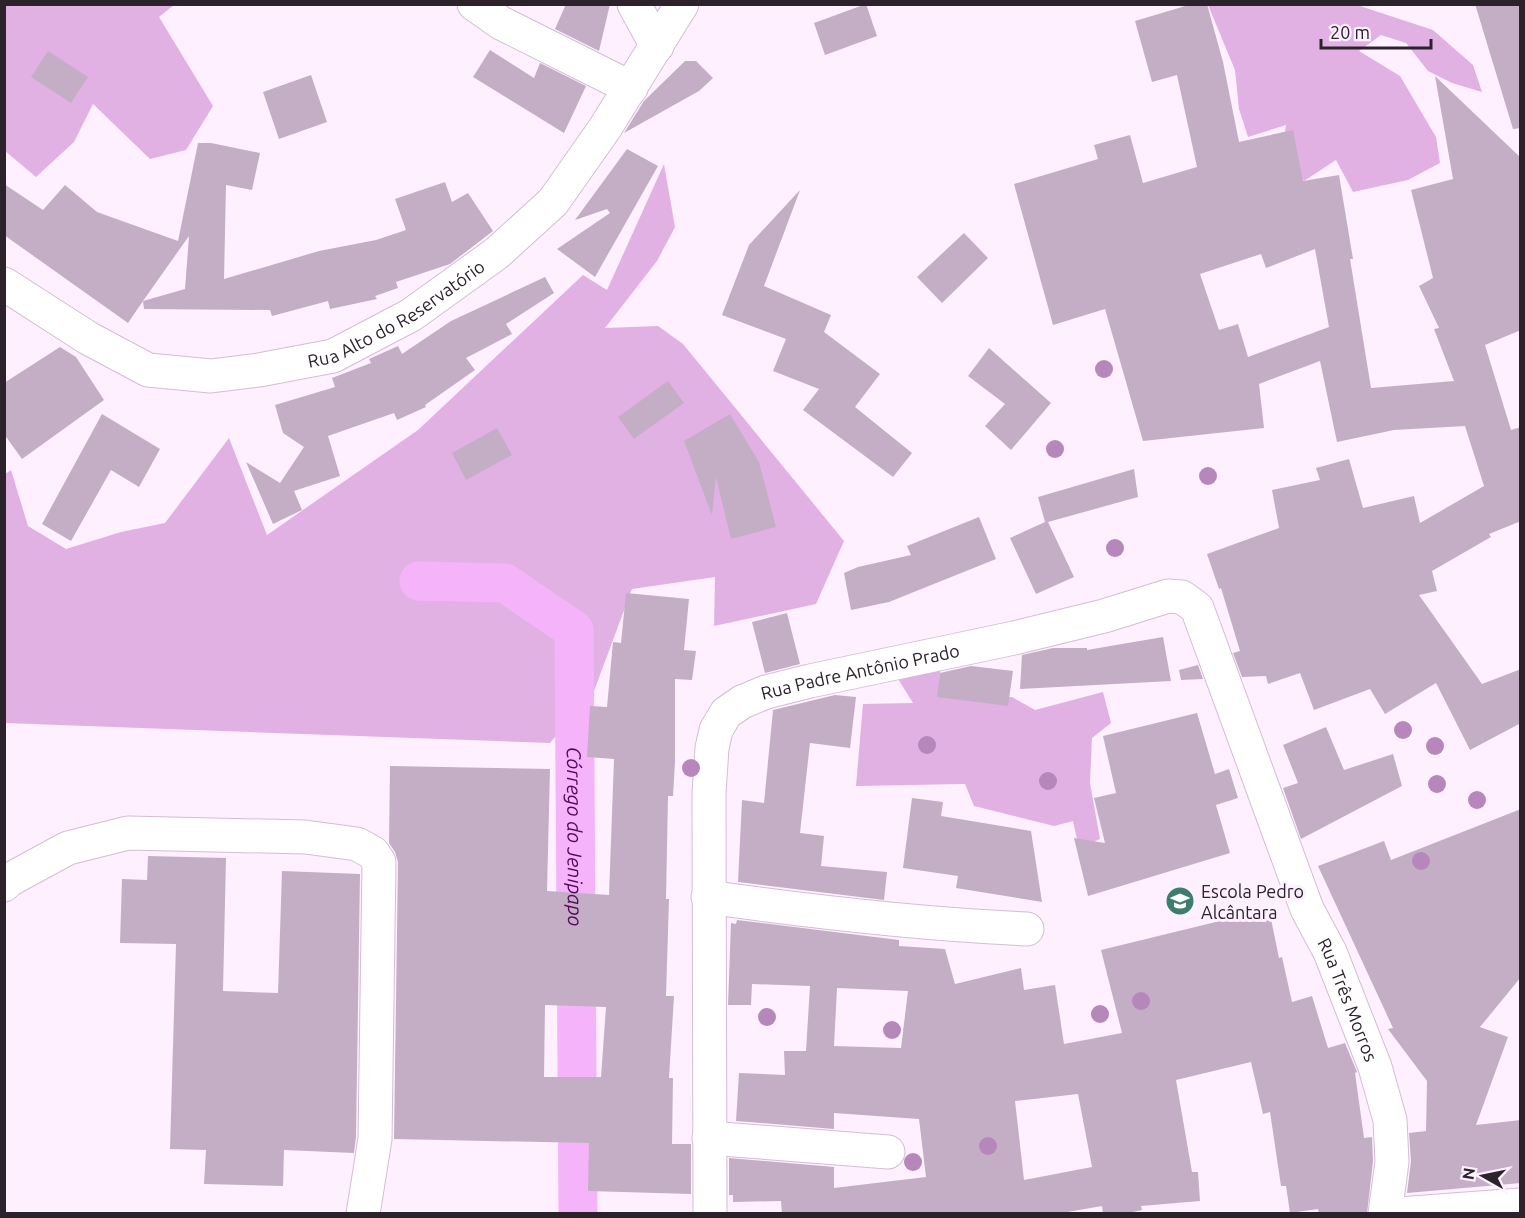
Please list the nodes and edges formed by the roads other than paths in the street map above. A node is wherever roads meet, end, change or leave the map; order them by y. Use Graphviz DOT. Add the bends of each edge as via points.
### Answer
graph roads {
  1 [pos="474,4"];
  2 [pos="634,4"];
  3 [pos="682,4"];
  4 [pos="657,46"];
  5 [pos="631,88"];
  6 [pos="4,284"];
  7 [pos="1182,597"];
  8 [pos="4,885"];
  9 [pos="708,897"];
  10 [pos="1027,929"];
  11 [pos="709,1138"];
  12 [pos="888,1152"];
  13 [pos="1521,1205"];
  14 [pos="363,1214"];
  15 [pos="710,1214"];
  16 [pos="1385,1214"];
  17 [pos="1399,1214"];
  1 -- 5 [label="street" via="501,23"];
  2 -- 4 [label="street"];
  3 -- 4 [label="street, Rua Alto do Reservatório"];
  4 -- 5 [label="street, Rua Alto do Reservatório"];
  5 -- 6 [label="street, Rua Alto do Reservatório" via="553,202 497,253 411,315 333,356 211,376 148,370 88,338"];
  7 -- 9 [label="street, Rua Padre Antônio Prado" via="1168,596 1014,638 810,681 742,702 726,713 712,748"];
  7 -- 16 [label="street, Rua Três Morros" via="1197,608 1307,909 1330,952 1375,1067 1390,1120 1392,1162"];
  8 -- 14 [label="street" via="68,848 128,833 306,837 357,844 373,853 380,862 375,1139"];
  9 -- 10 [label="street" via="966,926"];
  9 -- 11 [label="street, Rua Padre Antônio Prado"];
  11 -- 12 [label="street"];
  11 -- 15 [label="street, Rua Padre Antônio Prado"];
  13 -- 17 [label="street"];
}
